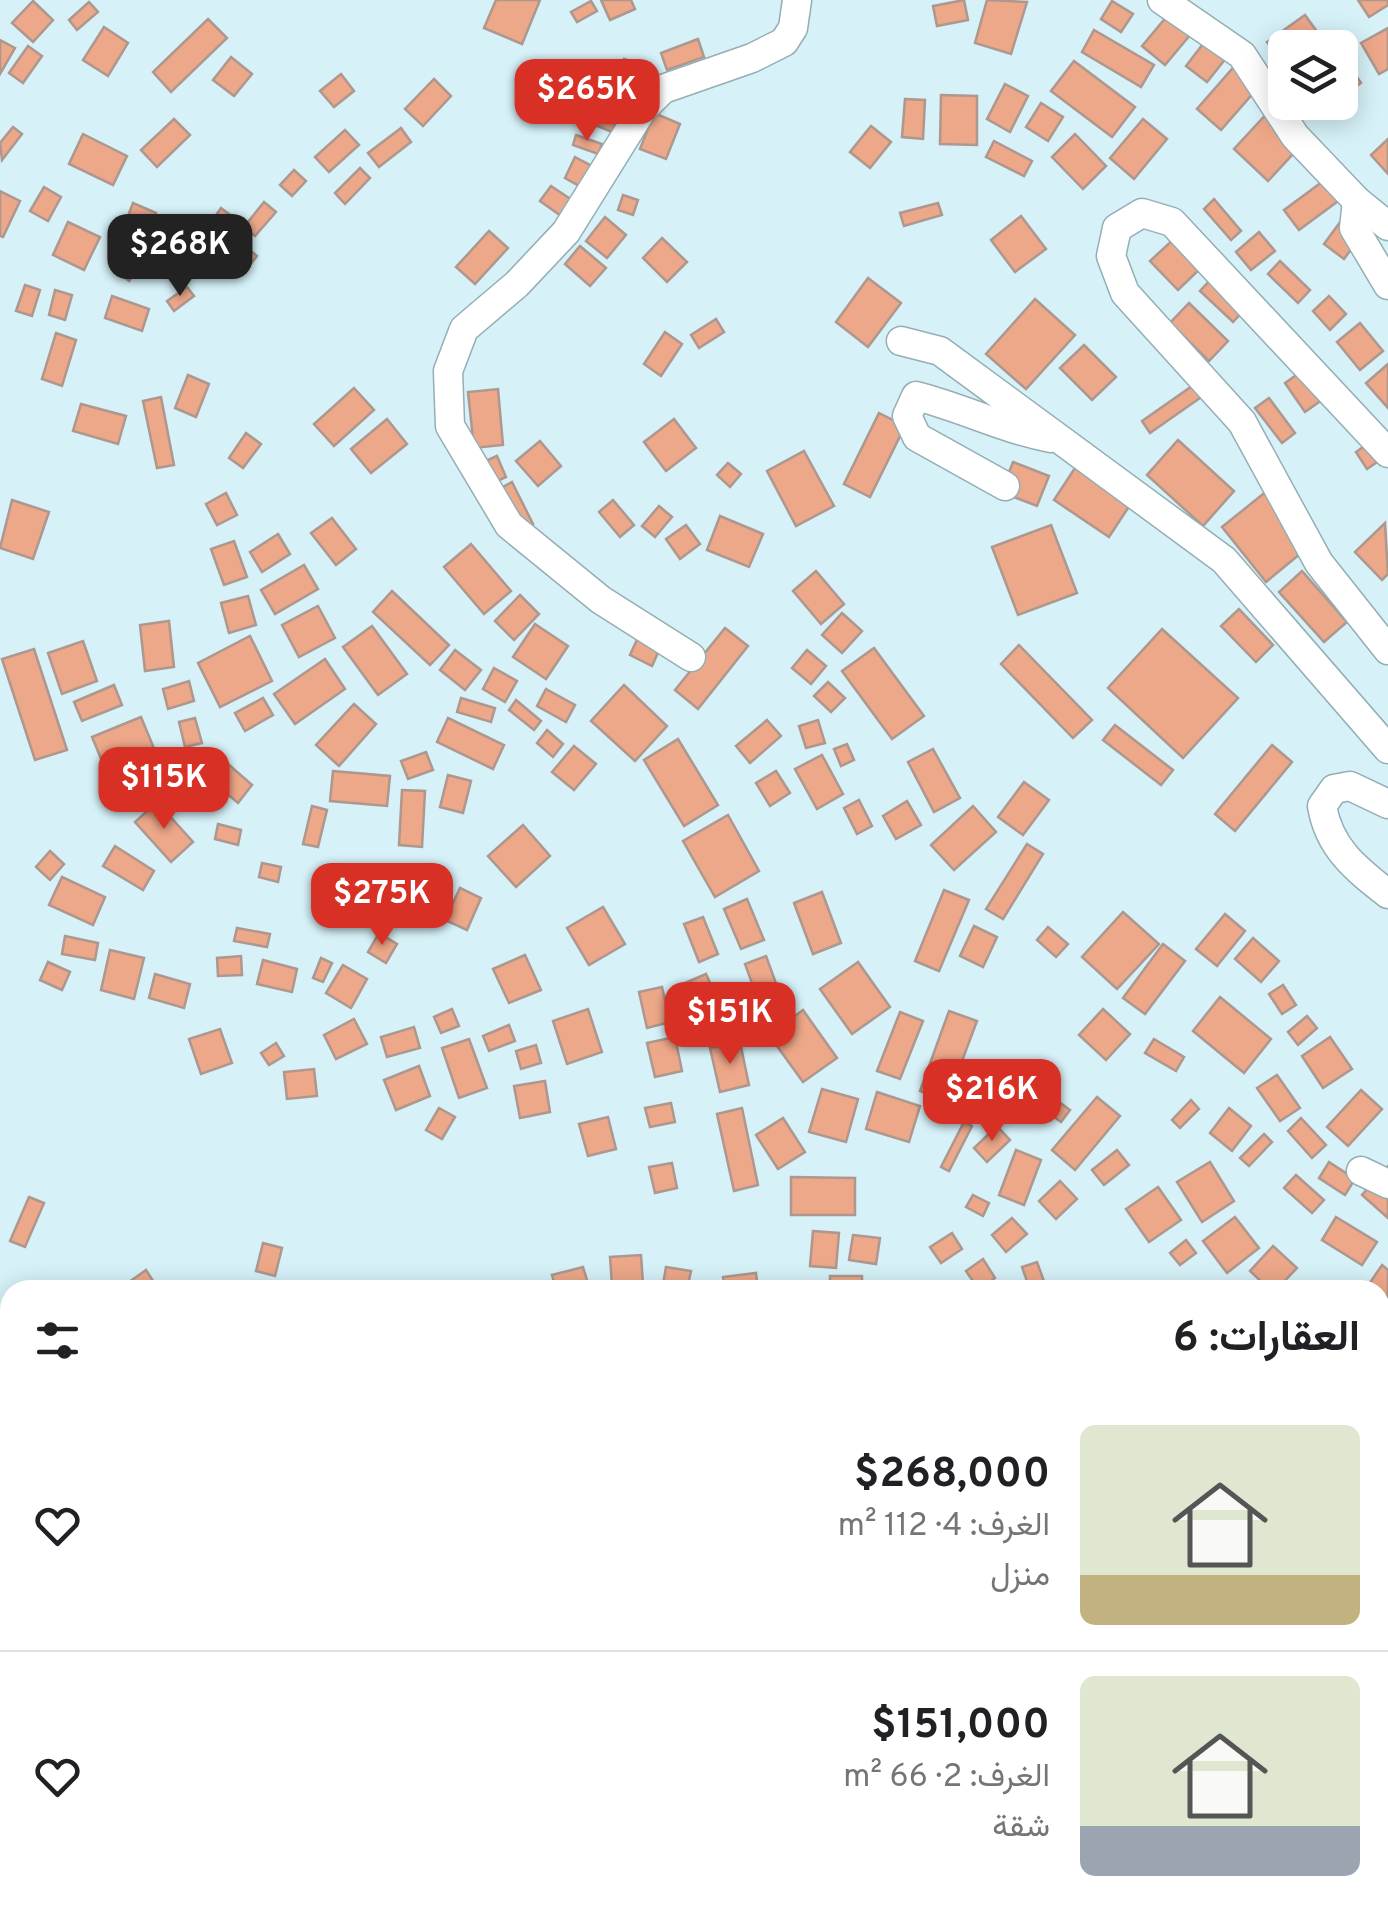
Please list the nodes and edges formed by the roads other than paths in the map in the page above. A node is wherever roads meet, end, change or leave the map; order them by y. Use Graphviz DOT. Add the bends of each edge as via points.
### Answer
graph roads {
  1 [pos="797,0"];
  2 [pos="1162,0"];
  3 [pos="1356,201"];
  4 [pos="1388,226"];
  5 [pos="1388,285"];
  6 [pos="901,341"];
  7 [pos="1057,439"];
  8 [pos="1388,452"];
  9 [pos="1005,486"];
  10 [pos="1388,650"];
  11 [pos="691,657"];
  12 [pos="1388,749"];
  13 [pos="1388,804"];
  14 [pos="1388,894"];
  15 [pos="1362,1171"];
  16 [pos="1388,1184"];
  1 -- 11 [label="street" via="784,42 663,89 642,110 566,232 464,329 448,370 450,426 509,525 601,600"];
  2 -- 3 [label="street" via="1242,55 1295,136"];
  3 -- 4 [label="street"];
  3 -- 5 [label="street" via="1354,228"];
  6 -- 7 [label="street" via="940,350"];
  7 -- 9 [label="street" via="1008,430 916,396 907,416 917,438"];
  7 -- 12 [label="street" via="1224,560"];
  8 -- 10 [label="street" via="1172,222 1142,213 1117,228 1111,256 1125,293 1242,422 1320,562"];
  13 -- 14 [label="street" via="1350,786 1334,790 1322,806 1346,861"];
  15 -- 16 [label="street"];
}
